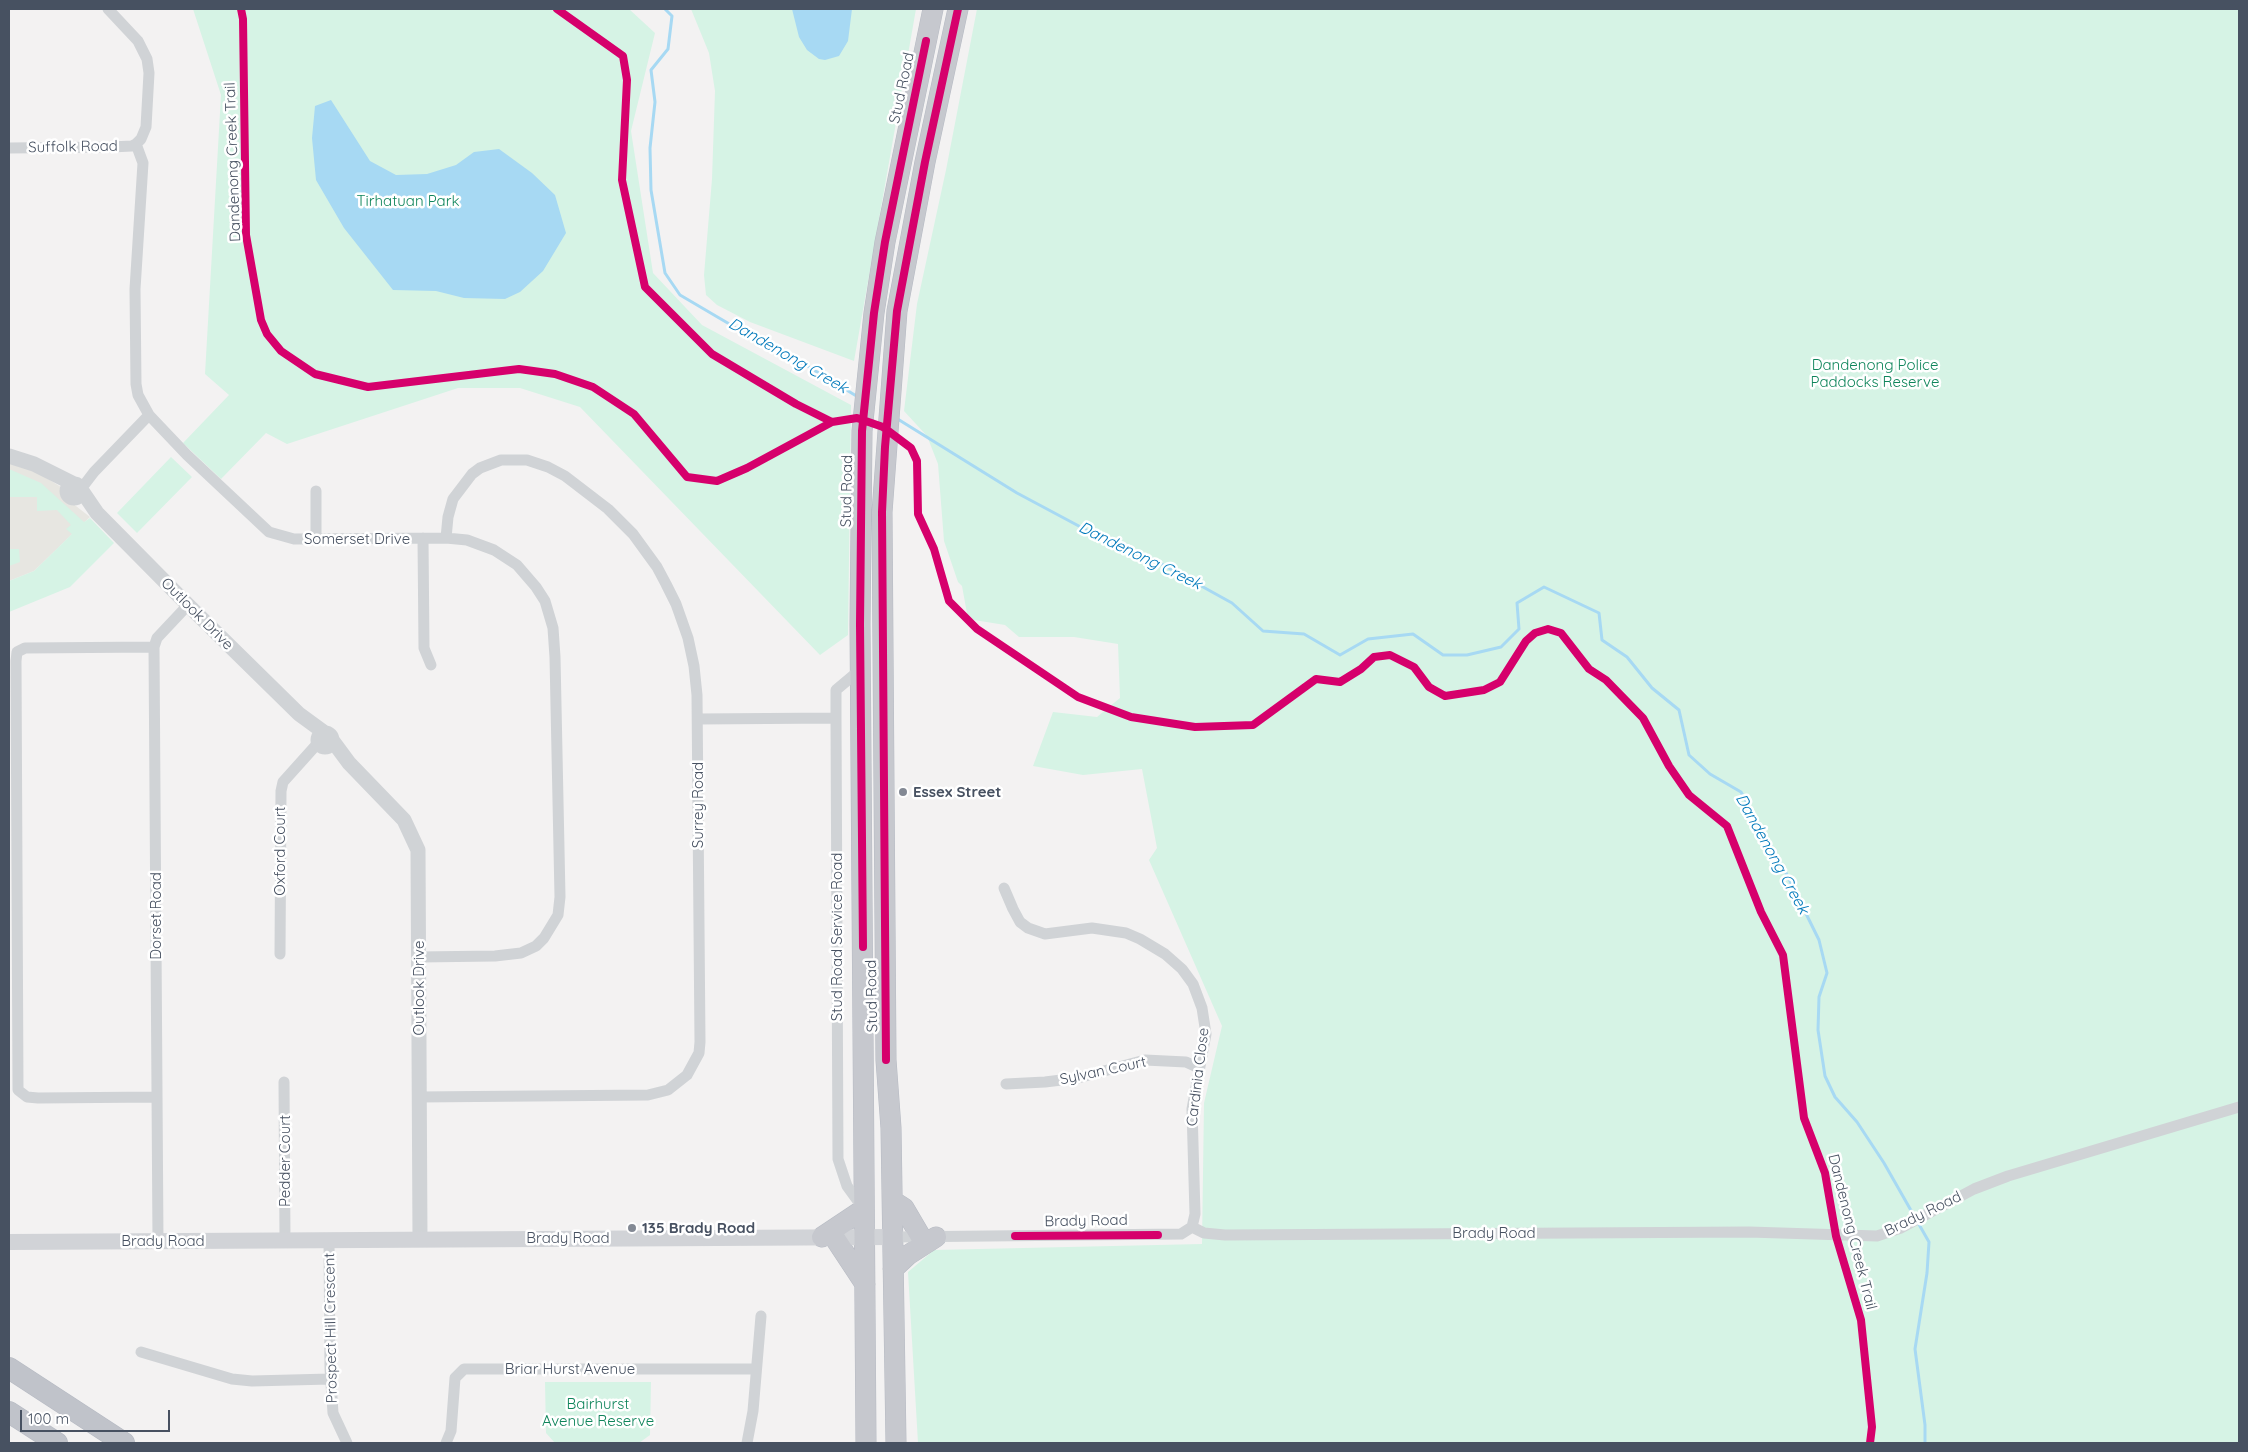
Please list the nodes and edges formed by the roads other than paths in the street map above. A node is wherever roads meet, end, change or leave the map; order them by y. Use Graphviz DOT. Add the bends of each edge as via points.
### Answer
graph roads {
  1 [pos="108,9"];
  2 [pos="933,9"];
  3 [pos="958,9"];
  4 [pos="136,144"];
  5 [pos="9,148"];
  6 [pos="149,415"];
  7 [pos="9,456"];
  8 [pos="76,490"];
  9 [pos="316,491"];
  10 [pos="423,538"];
  11 [pos="446,538"];
  12 [pos="316,539"];
  13 [pos="188,604"];
  14 [pos="154,647"];
  15 [pos="431,665"];
  16 [pos="861,669"];
  17 [pos="836,718"];
  18 [pos="698,719"];
  19 [pos="323,742"];
  20 [pos="1004,888"];
  21 [pos="280,954"];
  22 [pos="419,956"];
  23 [pos="1199,1068"];
  24 [pos="284,1082"];
  25 [pos="1006,1084"];
  26 [pos="157,1097"];
  27 [pos="419,1097"];
  28 [pos="2239,1107"];
  29 [pos="892,1201"];
  30 [pos="864,1209"];
  31 [pos="1192,1227"];
  32 [pos="828,1237"];
  33 [pos="864,1237"];
  34 [pos="893,1237"];
  35 [pos="928,1237"];
  36 [pos="420,1239"];
  37 [pos="285,1240"];
  38 [pos="329,1240"];
  39 [pos="158,1241"];
  40 [pos="9,1242"];
  41 [pos="893,1269"];
  42 [pos="865,1284"];
  43 [pos="761,1316"];
  44 [pos="140,1352"];
  45 [pos="9,1368"];
  46 [pos="755,1369"];
  47 [pos="330,1379"];
  48 [pos="9,1412"];
  49 [pos="57,1443"];
  50 [pos="124,1443"];
  51 [pos="347,1443"];
  52 [pos="446,1443"];
  53 [pos="747,1443"];
  54 [pos="866,1443"];
  55 [pos="896,1443"];
  1 -- 4 [label="street" via="138,41 147,59 146,127"];
  2 -- 16 [label="highway, Stud Road" via="885,242 867,370 860,506"];
  3 -- 29 [label="highway, Stud Road" via="897,311 885,447 882,512 884,920"];
  4 -- 5 [label="street, Suffolk Road"];
  4 -- 6 [label="street, Somerset Drive" via="143,163 135,289 136,384"];
  6 -- 8 [label="street"];
  6 -- 12 [label="street, Somerset Drive" via="270,532 294,539"];
  7 -- 8 [label="street, Outlook Drive" via="51,472"];
  8 -- 13 [label="street, Outlook Drive"];
  9 -- 12 [label="street"];
  10 -- 11 [label="street, Somerset Drive"];
  10 -- 12 [label="street, Somerset Drive"];
  10 -- 15 [label="street" via="424,648"];
  11 -- 18 [label="street, Surrey Road" via="450,509 458,490 472,474 492,463 517,458 535,462 584,489 633,534 657,567 673,597 694,666"];
  11 -- 22 [label="street, Somerset Drive" via="467,540 494,550 517,565 545,601 554,628 560,905 549,932 536,946 521,953"];
  13 -- 14 [label="street" via="157,638"];
  13 -- 19 [label="street, Outlook Drive"];
  14 -- 26 [label="street, Dorset Road"];
  14 -- 26 [label="street" via="25,648 18,652 18,1090 38,1098"];
  16 -- 17 [label="street, Stud Road Service Road" via="836,690"];
  16 -- 30 [label="highway, Stud Road"];
  17 -- 18 [label="street"];
  17 -- 30 [label="street, Stud Road Service Road" via="838,1159 847,1186"];
  18 -- 27 [label="street, Surrey Road" via="700,1042 687,1075 668,1090 648,1095"];
  19 -- 21 [label="street, Oxford Court" via="283,782 280,791"];
  19 -- 22 [label="street, Outlook Drive" via="400,814 414,837 418,850"];
  20 -- 23 [label="street, Cardinia Close" via="1020,922 1034,931 1045,934 1084,928 1119,931 1140,938 1171,958 1193,984 1204,1013 1206,1039"];
  22 -- 27 [label="street, Outlook Drive"];
  23 -- 25 [label="street, Sylvan Court" via="1186,1062 1145,1060 1078,1078"];
  23 -- 31 [label="street, Cardinia Close" via="1191,1119 1195,1214"];
  24 -- 37 [label="street, Pedder Court"];
  26 -- 39 [label="street, Dorset Road"];
  27 -- 36 [label="street, Outlook Drive"];
  28 -- 31 [label="street, Brady Road" via="2008,1176 1974,1189 1891,1233 1863,1237 1750,1232 1225,1235 1204,1233"];
  29 -- 34 [label="highway, Stud Road"];
  29 -- 35 [label="highway" via="904,1208"];
  30 -- 32 [label="highway"];
  30 -- 33 [label="highway, Stud Road"];
  31 -- 35 [label="street, Brady Road" via="1181,1234"];
  32 -- 33 [label="main road, Brady Road"];
  32 -- 36 [label="main road, Brady Road"];
  32 -- 42 [label="highway"];
  33 -- 34 [label="main road, Brady Road"];
  33 -- 42 [label="highway, Stud Road"];
  34 -- 35 [label="street, Brady Road"];
  34 -- 41 [label="highway, Stud Road"];
  35 -- 41 [label="highway"];
  36 -- 38 [label="main road, Brady Road"];
  37 -- 38 [label="main road, Brady Road"];
  37 -- 39 [label="main road, Brady Road"];
  38 -- 47 [label="street, Prospect Hill Crescent"];
  39 -- 40 [label="main road, Brady Road"];
  41 -- 55 [label="highway, Stud Road"];
  42 -- 54 [label="highway, Stud Road"];
  43 -- 46 [label="street"];
  44 -- 47 [label="street" via="232,1379"];
  45 -- 50 [label="highway"];
  46 -- 52 [label="street, Briar Hurst Avenue" via="464,1370 455,1378 451,1430"];
  46 -- 53 [label="street" via="753,1411"];
  47 -- 51 [label="street, Prospect Hill Crescent" via="333,1413"];
  48 -- 49 [label="highway"];
}
